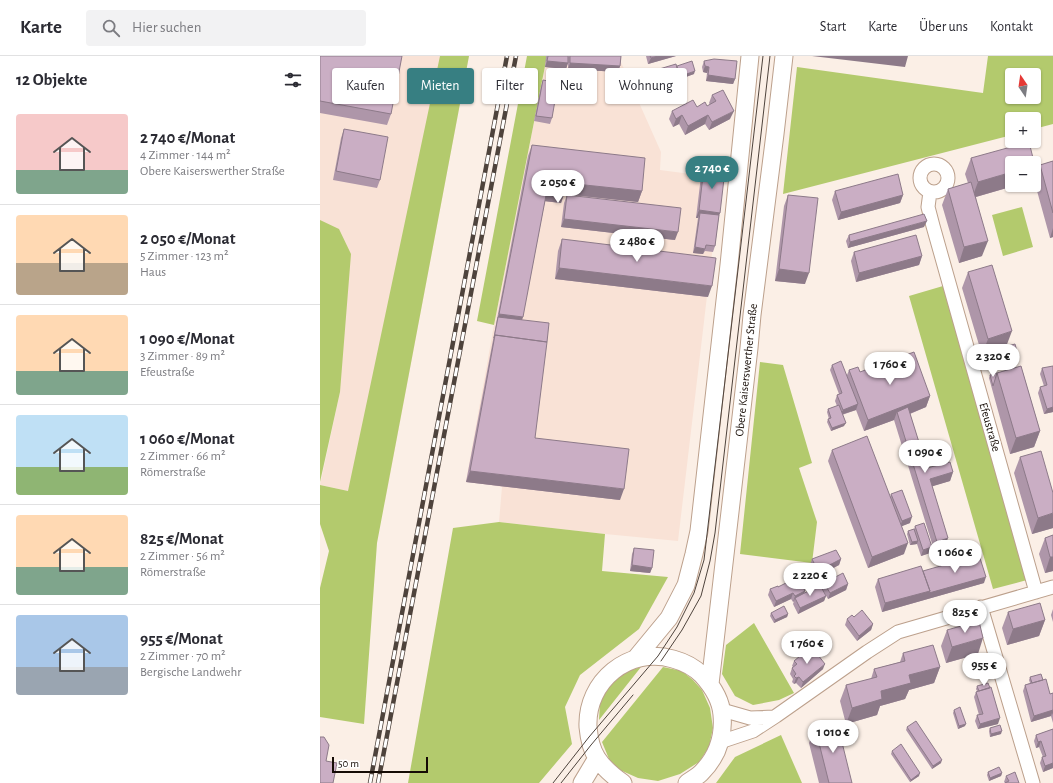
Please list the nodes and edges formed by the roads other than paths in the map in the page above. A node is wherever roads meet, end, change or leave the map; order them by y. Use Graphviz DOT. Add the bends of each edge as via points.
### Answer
graph roads {
  1 [pos="750,56"];
  2 [pos="784,56"];
  3 [pos="930,192"];
  4 [pos="1053,587"];
  5 [pos="1036,592"];
  6 [pos="981,607"];
  7 [pos="636,658"];
  8 [pos="710,684"];
  9 [pos="722,710"];
  10 [pos="776,716"];
  11 [pos="720,742"];
  12 [pos="597,758"];
  13 [pos="582,783"];
  14 [pos="623,783"];
  15 [pos="686,783"];
  16 [pos="1033,783"];
  1 -- 7 [label="street" via="729,265 696,546 686,585 669,618"];
  2 -- 8 [label="street, Obere Kaiserswerther Straße"];
  3 -- 5 [label="street, Efeustraße" via="928,207 933,226"];
  4 -- 5 [label="street"];
  5 -- 6 [label="street"];
  6 -- 10 [label="street" via="898,632"];
  6 -- 16 [label="street"];
  7 -- 8 [label="street" via="665,656 682,661 698,671"];
  7 -- 12 [label="street" via="618,667 603,680 592,698 588,717 589,737"];
  8 -- 9 [label="street"];
  9 -- 10 [label="street" via="750,718"];
  9 -- 11 [label="street"];
  10 -- 11 [label="street" via="753,731"];
  11 -- 15 [label="street" via="712,759 701,773"];
  12 -- 13 [label="street"];
  12 -- 14 [label="street" via="609,773"];
}
